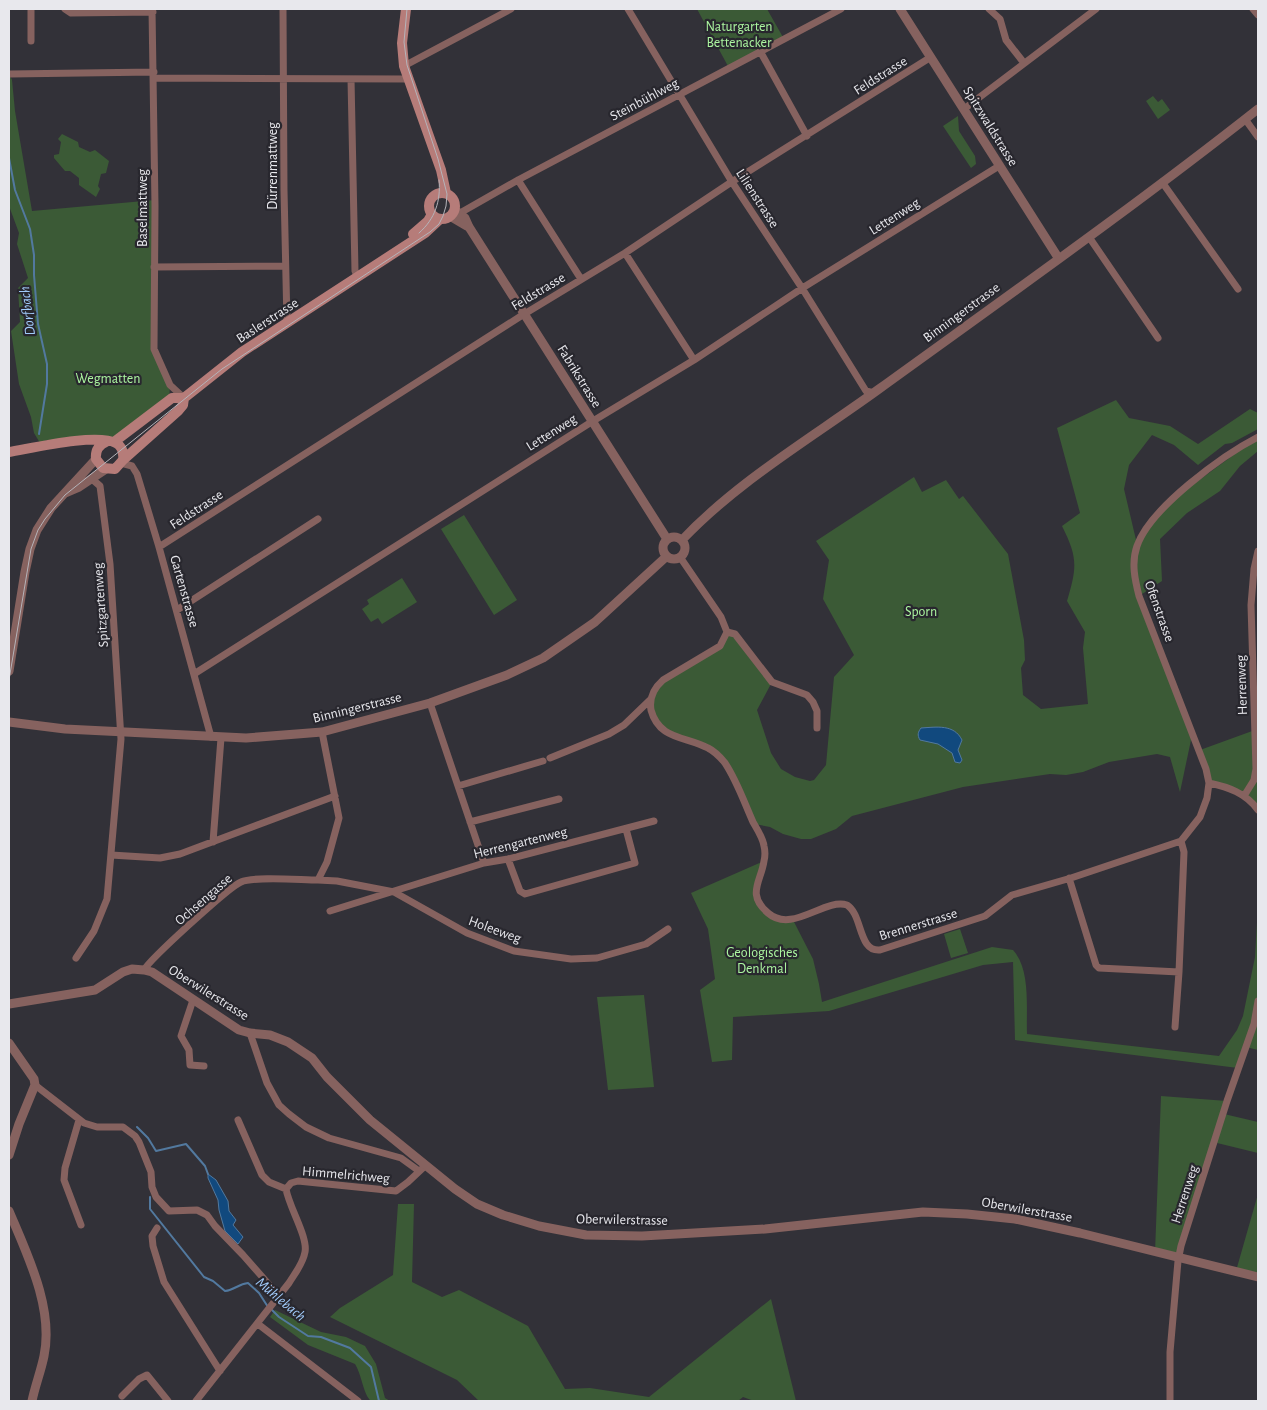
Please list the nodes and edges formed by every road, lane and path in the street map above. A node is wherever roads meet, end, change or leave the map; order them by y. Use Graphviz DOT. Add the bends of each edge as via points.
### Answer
graph roads {
  1 [pos="31,9"];
  2 [pos="65,9"];
  3 [pos="283,9"];
  4 [pos="406,9"];
  5 [pos="511,9"];
  6 [pos="628,9"];
  7 [pos="841,9"];
  8 [pos="900,9"];
  9 [pos="989,9"];
  10 [pos="1096,9"];
  11 [pos="1253,9"];
  12 [pos="152,10"];
  13 [pos="1258,15"];
  14 [pos="31,41"];
  15 [pos="760,51"];
  16 [pos="931,57"];
  17 [pos="1024,63"];
  18 [pos="404,66"];
  19 [pos="10,74"];
  20 [pos="154,75"];
  21 [pos="284,79"];
  22 [pos="351,79"];
  23 [pos="408,79"];
  24 [pos="680,94"];
  25 [pos="964,109"];
  26 [pos="1258,109"];
  27 [pos="1244,119"];
  28 [pos="807,136"];
  29 [pos="1258,137"];
  30 [pos="999,166"];
  31 [pos="518,180"];
  32 [pos="732,182"];
  33 [pos="1162,182"];
  34 [pos="442,194"];
  35 [pos="447,215"];
  36 [pos="1089,236"];
  37 [pos="625,253"];
  38 [pos="1059,258"];
  39 [pos="285,266"];
  40 [pos="154,267"];
  41 [pos="369,269"];
  42 [pos="581,279"];
  43 [pos="802,288"];
  44 [pos="1238,289"];
  45 [pos="524,314"];
  46 [pos="287,323"];
  47 [pos="1158,338"];
  48 [pos="694,360"];
  49 [pos="874,393"];
  50 [pos="184,398"];
  51 [pos="593,421"];
  52 [pos="1258,436"];
  53 [pos="76,442"];
  54 [pos="110,442"];
  55 [pos="9,452"];
  56 [pos="96,457"];
  57 [pos="122,462"];
  58 [pos="106,469"];
  59 [pos="92,479"];
  60 [pos="65,493"];
  61 [pos="318,519"];
  62 [pos="667,539"];
  63 [pos="682,540"];
  64 [pos="159,547"];
  65 [pos="1258,551"];
  66 [pos="667,556"];
  67 [pos="680,557"];
  68 [pos="177,610"];
  69 [pos="727,632"];
  70 [pos="9,671"];
  71 [pos="194,674"];
  72 [pos="651,699"];
  73 [pos="430,703"];
  74 [pos="9,722"];
  75 [pos="817,728"];
  76 [pos="122,732"];
  77 [pos="322,732"];
  78 [pos="216,737"];
  79 [pos="1209,783"];
  80 [pos="458,786"];
  81 [pos="335,796"];
  82 [pos="1244,796"];
  83 [pos="559,799"];
  84 [pos="1258,810"];
  85 [pos="654,821"];
  86 [pos="470,822"];
  87 [pos="626,829"];
  88 [pos="1181,841"];
  89 [pos="212,842"];
  90 [pos="111,855"];
  91 [pos="508,859"];
  92 [pos="484,864"];
  93 [pos="1069,878"];
  94 [pos="318,880"];
  95 [pos="394,892"];
  96 [pos="330,911"];
  97 [pos="668,929"];
  98 [pos="76,958"];
  99 [pos="144,970"];
  100 [pos="1178,972"];
  101 [pos="193,1000"];
  102 [pos="1258,1001"];
  103 [pos="9,1004"];
  104 [pos="1175,1027"];
  105 [pos="250,1033"];
  106 [pos="9,1043"];
  107 [pos="204,1066"];
  108 [pos="35,1085"];
  109 [pos="79,1120"];
  110 [pos="238,1120"];
  111 [pos="9,1155"];
  112 [pos="422,1168"];
  113 [pos="286,1189"];
  114 [pos="9,1211"];
  115 [pos="81,1226"];
  116 [pos="157,1228"];
  117 [pos="1179,1258"];
  118 [pos="1258,1277"];
  119 [pos="278,1296"];
  120 [pos="259,1322"];
  121 [pos="220,1371"];
  122 [pos="122,1396"];
  123 [pos="32,1401"];
  124 [pos="168,1401"];
  125 [pos="196,1401"];
  126 [pos="358,1401"];
  127 [pos="1170,1401"];
  1 -- 14 [label="street"];
  2 -- 12 [label="street" via="71,12"];
  3 -- 21 [label="street, Dürrenmattweg"];
  4 -- 18 [label="main road" via="402,43"];
  5 -- 18 [label="street"];
  6 -- 24 [label="street, Lilienstrasse"];
  7 -- 15 [label="street, Steinbühlweg"];
  8 -- 16 [label="street, Spitzwaldstrasse"];
  9 -- 17 [label="street" via="1000,19 1006,40"];
  10 -- 17 [label="street"];
  11 -- 13 [label="street"];
  12 -- 20 [label="street, Baselmattweg"];
  15 -- 24 [label="street, Steinbühlweg"];
  15 -- 28 [label="street"];
  16 -- 25 [label="street, Spitzwaldstrasse"];
  16 -- 28 [label="street, Feldstrasse"];
  17 -- 25 [label="street"];
  18 -- 23 [label="main road"];
  19 -- 20 [label="street"];
  20 -- 21 [label="street"];
  20 -- 40 [label="street, Baselmattweg"];
  21 -- 22 [label="street"];
  21 -- 39 [label="street, Dürrenmattweg"];
  22 -- 23 [label="street"];
  22 -- 41 [label="street" via="355,271 357,276"];
  23 -- 34 [label="main road" via="436,156"];
  24 -- 31 [label="street, Steinbühlweg"];
  24 -- 32 [label="street, Lilienstrasse"];
  25 -- 30 [label="street, Spitzwaldstrasse"];
  26 -- 27 [label="street, Binningerstrasse"];
  27 -- 29 [label="street"];
  27 -- 33 [label="street, Binningerstrasse"];
  28 -- 32 [label="street, Feldstrasse"];
  30 -- 38 [label="street, Spitzwaldstrasse"];
  30 -- 43 [label="street, Lettenweg"];
  31 -- 35 [label="street, Steinbühlweg"];
  31 -- 42 [label="street"];
  32 -- 37 [label="street, Feldstrasse"];
  32 -- 43 [label="street, Lilienstrasse"];
  33 -- 36 [label="street, Binningerstrasse"];
  33 -- 44 [label="street"];
  34 -- 35 [label="main road" via="454,201"];
  34 -- 35 [label="main road" via="432,198 429,204"];
  35 -- 41 [label="main road, Baslerstrasse"];
  35 -- 45 [label="street, Fabrikstrasse" via="469,227"];
  36 -- 38 [label="street, Binningerstrasse"];
  36 -- 47 [label="street"];
  37 -- 42 [label="street, Feldstrasse"];
  37 -- 48 [label="street"];
  38 -- 49 [label="street, Binningerstrasse"];
  39 -- 40 [label="street"];
  39 -- 46 [label="street, Dürrenmattweg"];
  40 -- 50 [label="street, Baselmattweg" via="154,348 170,385"];
  41 -- 46 [label="main road, Baslerstrasse"];
  42 -- 45 [label="street, Feldstrasse"];
  43 -- 48 [label="street, Lettenweg"];
  43 -- 49 [label="street, Lilienstrasse" via="866,390"];
  45 -- 51 [label="street, Fabrikstrasse"];
  45 -- 64 [label="street, Feldstrasse"];
  46 -- 50 [label="main road, Baslerstrasse" via="242,352"];
  48 -- 51 [label="street, Lettenweg"];
  49 -- 63 [label="street, Binningerstrasse" via="748,481"];
  50 -- 54 [label="main road, Baslerstrasse" via="172,398"];
  50 -- 57 [label="main road, Baslerstrasse" via="178,412"];
  51 -- 62 [label="street, Fabrikstrasse"];
  51 -- 71 [label="street, Lettenweg"];
  52 -- 79 [label="street, Ofenstrasse" via="1237,447 1168,503 1137,544 1135,554 1134,577 1139,596 1200,750"];
  53 -- 54 [label="main road" via="87,439"];
  53 -- 55 [label="main road"];
  53 -- 56 [label="main road"];
  54 -- 56 [label="main road" via="99,447"];
  54 -- 57 [label="main road" via="121,448"];
  56 -- 58 [label="main road" via="100,466"];
  56 -- 60 [label="street"];
  57 -- 58 [label="main road" via="114,469"];
  57 -- 64 [label="street, Gartenstrasse" via="135,469"];
  58 -- 59 [label="street"];
  59 -- 60 [label="street"];
  59 -- 76 [label="street, Spitzgartenweg" via="100,486 110,564"];
  60 -- 70 [label="street" via="44,517 30,549"];
  61 -- 68 [label="street"];
  62 -- 63 [label="street"];
  62 -- 66 [label="street" via="663,549"];
  63 -- 67 [label="street" via="685,549"];
  64 -- 68 [label="street, Gartenstrasse"];
  65 -- 82 [label="street, Herrenweg" via="1251,622 1256,769 1254,780"];
  66 -- 67 [label="street" via="673,559"];
  66 -- 73 [label="street, Binningerstrasse" via="595,622 543,658 508,675"];
  67 -- 69 [label="street" via="721,617"];
  68 -- 71 [label="street, Gartenstrasse"];
  69 -- 72 [label="street" via="720,646 663,680"];
  69 -- 75 [label="street" via="735,634 772,682 807,695 817,711"];
  71 -- 78 [label="street, Gartenstrasse"];
  72 -- 80 [label="street" via="624,726 609,734 547,759"];
  72 -- 93 [label="street, Brennerstrasse" via="653,716 664,731 708,748 733,776 764,845 764,861 756,884 756,895 768,914 793,920 838,904 847,905 856,914 866,943 880,950 985,916 1012,895"];
  73 -- 77 [label="street, Binningerstrasse"];
  73 -- 80 [label="street"];
  74 -- 76 [label="street, Binningerstrasse"];
  76 -- 78 [label="street, Binningerstrasse"];
  76 -- 90 [label="street, Spitzgartenweg"];
  77 -- 78 [label="street, Binningerstrasse"];
  77 -- 81 [label="street"];
  78 -- 89 [label="street, Gartenstrasse"];
  79 -- 82 [label="street"];
  79 -- 88 [label="street, Ofenstrasse" via="1200,817"];
  80 -- 86 [label="street"];
  81 -- 89 [label="street"];
  81 -- 94 [label="street" via="339,818 327,862"];
  82 -- 84 [label="street"];
  83 -- 86 [label="street"];
  85 -- 87 [label="street, Herrengartenweg"];
  86 -- 92 [label="street"];
  87 -- 91 [label="street, Herrengartenweg"];
  87 -- 91 [label="street" via="635,863 525,894 520,891"];
  88 -- 93 [label="street"];
  88 -- 100 [label="street" via="1184,852"];
  89 -- 90 [label="street" via="170,857"];
  90 -- 98 [label="street, Spitzgartenweg" via="103,911"];
  91 -- 92 [label="street, Herrengartenweg"];
  92 -- 95 [label="street, Herrengartenweg"];
  93 -- 100 [label="street" via="1099,968"];
  94 -- 95 [label="street, Holeeweg"];
  94 -- 99 [label="street, Ochsengasse" via="241,881"];
  95 -- 96 [label="street, Herrengartenweg"];
  95 -- 97 [label="street, Holeeweg" via="467,933 514,951 571,959 597,958 646,944"];
  99 -- 101 [label="street, Oberwilerstrasse"];
  99 -- 103 [label="street" via="123,972 86,993"];
  100 -- 104 [label="street"];
  101 -- 105 [label="street, Oberwilerstrasse" via="239,1030"];
  101 -- 107 [label="street" via="181,1036 189,1050 190,1065"];
  102 -- 117 [label="street, Herrenweg" via="1254,1024 1191,1209"];
  105 -- 112 [label="street, Oberwilerstrasse" via="270,1034 312,1058 327,1077"];
  105 -- 112 [label="street" via="267,1083 279,1105 289,1114 329,1138 401,1158"];
  106 -- 108 [label="street"];
  108 -- 109 [label="street"];
  108 -- 111 [label="street"];
  109 -- 115 [label="street" via="64,1180"];
  109 -- 119 [label="street" via="97,1127 123,1127 136,1136 151,1172 156,1197 169,1211 197,1210 207,1215"];
  110 -- 113 [label="street" via="262,1175 269,1182"];
  112 -- 113 [label="street, Himmelrichweg" via="396,1192 298,1181"];
  112 -- 117 [label="street, Oberwilerstrasse" via="477,1204 503,1215 586,1235 765,1229 923,1212 958,1213 1024,1221"];
  113 -- 119 [label="street, Himmelrichweg" via="306,1250 302,1263"];
  114 -- 123 [label="street" via="34,1273 45,1318 44,1355"];
  116 -- 121 [label="street" via="152,1236 153,1246 164,1282"];
  117 -- 118 [label="street, Oberwilerstrasse"];
  117 -- 127 [label="street, Herrenweg" via="1170,1352"];
  119 -- 120 [label="street, Himmelrichweg"];
  120 -- 121 [label="street, Himmelrichweg"];
  120 -- 126 [label="street"];
  121 -- 125 [label="street, Himmelrichweg"];
  122 -- 124 [label="street" via="147,1375"];
}
